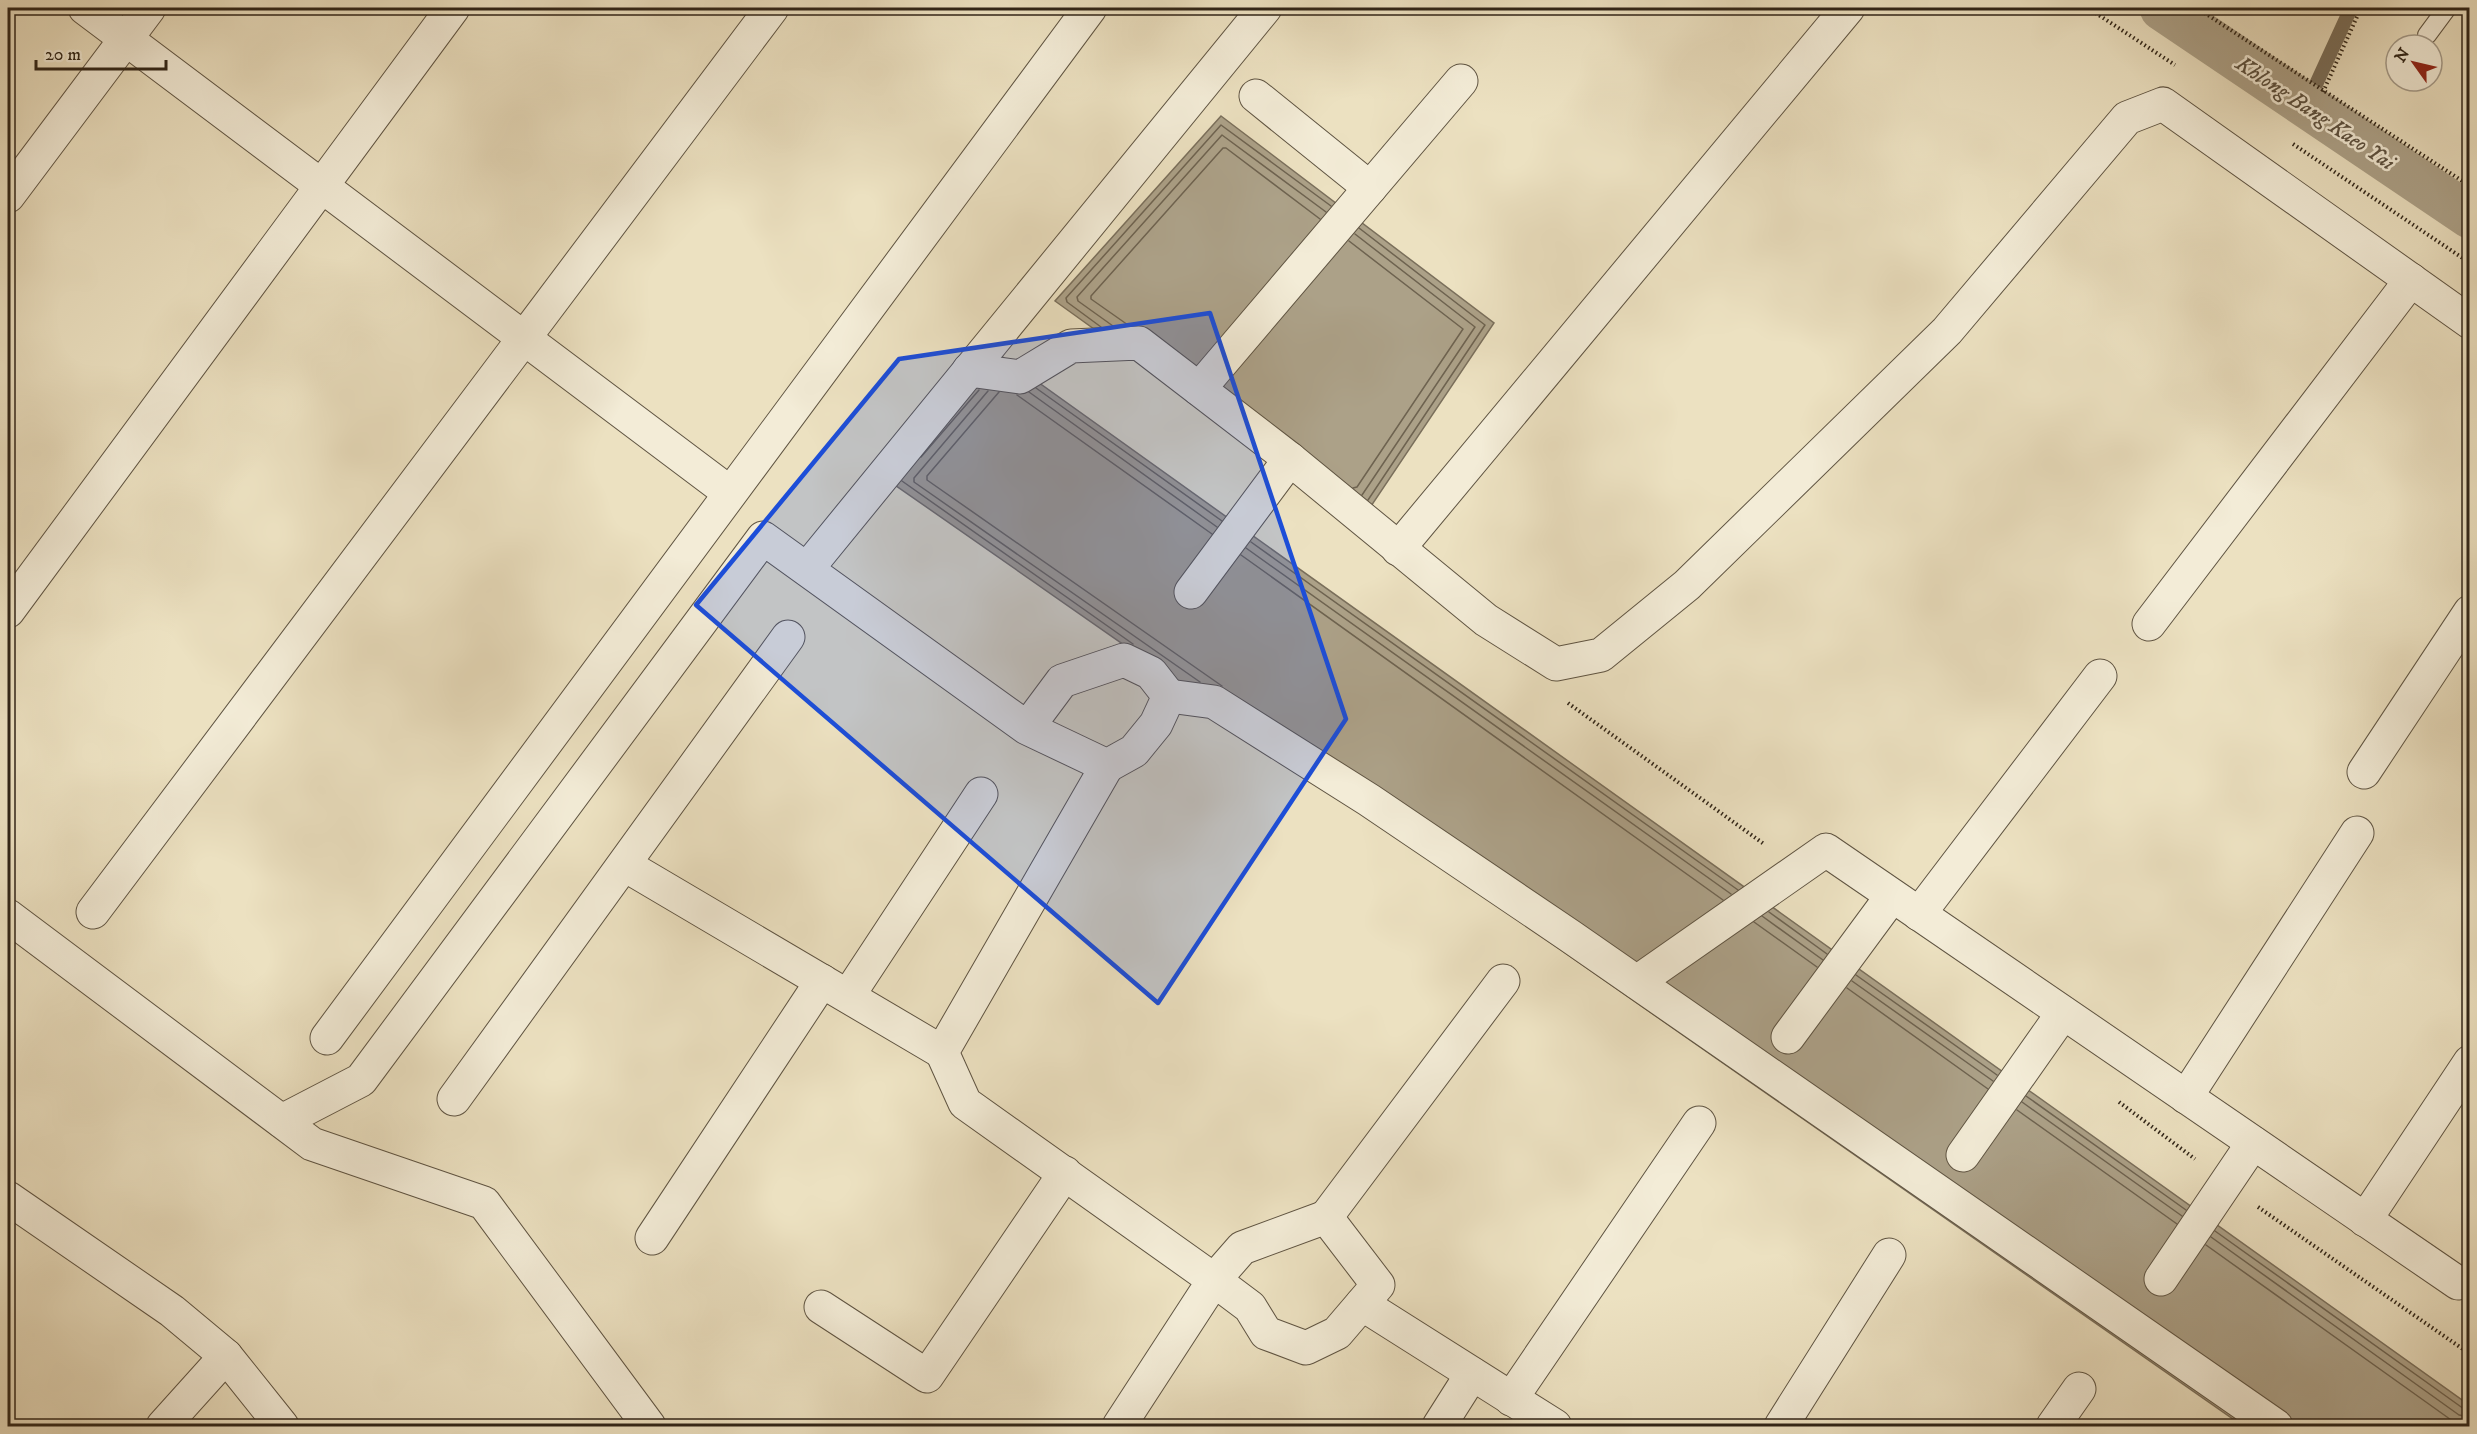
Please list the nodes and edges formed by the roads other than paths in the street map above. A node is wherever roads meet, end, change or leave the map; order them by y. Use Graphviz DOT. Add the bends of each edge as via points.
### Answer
graph roads {
  1 [pos="85,8"];
  2 [pos="149,8"];
  3 [pos="453,8"];
  4 [pos="772,8"];
  5 [pos="1090,8"];
  6 [pos="1265,8"];
  7 [pos="1848,8"];
  8 [pos="2447,8"];
  9 [pos="2428,33"];
  10 [pos="126,38"];
  11 [pos="1461,81"];
  12 [pos="1256,96"];
  13 [pos="322,186"];
  14 [pos="1370,188"];
  15 [pos="8,196"];
  16 [pos="2411,280"];
  17 [pos="2469,322"];
  18 [pos="523,338"];
  19 [pos="969,370"];
  20 [pos="1199,389"];
  21 [pos="1290,459"];
  22 [pos="730,493"];
  23 [pos="1398,549"];
  24 [pos="807,569"];
  25 [pos="1191,592"];
  26 [pos="8,611"];
  27 [pos="2469,612"];
  28 [pos="2149,624"];
  29 [pos="788,637"];
  30 [pos="2100,676"];
  31 [pos="1168,696"];
  32 [pos="1027,728"];
  33 [pos="1107,766"];
  34 [pos="2364,772"];
  35 [pos="981,794"];
  36 [pos="2357,833"];
  37 [pos="625,865"];
  38 [pos="1892,896"];
  39 [pos="93,912"];
  40 [pos="1919,914"];
  41 [pos="8,916"];
  42 [pos="1503,981"];
  43 [pos="1637,982"];
  44 [pos="835,988"];
  45 [pos="2064,1013"];
  46 [pos="327,1038"];
  47 [pos="1788,1038"];
  48 [pos="942,1052"];
  49 [pos="2469,1062"];
  50 [pos="2186,1097"];
  51 [pos="454,1099"];
  52 [pos="282,1121"];
  53 [pos="1699,1122"];
  54 [pos="2253,1143"];
  55 [pos="1963,1155"];
  56 [pos="1065,1173"];
  57 [pos="8,1201"];
  58 [pos="1326,1216"];
  59 [pos="2365,1220"];
  60 [pos="651,1238"];
  61 [pos="1889,1255"];
  62 [pos="1214,1280"];
  63 [pos="2161,1280"];
  64 [pos="2458,1283"];
  65 [pos="1362,1304"];
  66 [pos="821,1307"];
  67 [pos="226,1356"];
  68 [pos="1472,1374"];
  69 [pos="2079,1389"];
  70 [pos="1511,1399"];
  71 [pos="163,1426"];
  72 [pos="282,1426"];
  73 [pos="649,1426"];
  74 [pos="1119,1426"];
  75 [pos="1439,1426"];
  76 [pos="1555,1426"];
  77 [pos="1781,1426"];
  78 [pos="2054,1426"];
  79 [pos="2276,1426"];
  1 -- 10 [label="street"];
  2 -- 10 [label="street"];
  3 -- 13 [label="street"];
  4 -- 18 [label="street"];
  5 -- 22 [label="street"];
  6 -- 19 [label="street"];
  7 -- 23 [label="street"];
  8 -- 9 [label="lane"];
  10 -- 13 [label="street"];
  10 -- 15 [label="street"];
  11 -- 14 [label="street"];
  12 -- 14 [label="street"];
  13 -- 18 [label="street"];
  13 -- 26 [label="street"];
  14 -- 20 [label="street"];
  16 -- 17 [label="street"];
  16 -- 23 [label="street" via="2163,104 2127,118 1947,331 1687,585 1601,655 1556,664 1486,620"];
  16 -- 28 [label="street"];
  18 -- 22 [label="street"];
  18 -- 39 [label="street"];
  19 -- 20 [label="street" via="1020,377 1071,346 1139,343"];
  19 -- 24 [label="street"];
  20 -- 21 [label="street"];
  21 -- 23 [label="street"];
  21 -- 25 [label="street"];
  22 -- 46 [label="street"];
  24 -- 32 [label="street"];
  24 -- 52 [label="street" via="763,538 361,1080"];
  27 -- 34 [label="street"];
  29 -- 37 [label="street"];
  30 -- 40 [label="street"];
  31 -- 32 [label="street" via="1151,673 1124,660 1062,681"];
  31 -- 33 [label="street" via="1156,724 1134,752"];
  31 -- 43 [label="street" via="1214,702 1369,800"];
  32 -- 33 [label="street"];
  33 -- 48 [label="street"];
  35 -- 44 [label="street"];
  36 -- 50 [label="street"];
  37 -- 44 [label="street"];
  37 -- 51 [label="street"];
  38 -- 40 [label="street"];
  38 -- 43 [label="street" via="1826,850"];
  38 -- 47 [label="street"];
  40 -- 45 [label="street"];
  41 -- 52 [label="street"];
  42 -- 58 [label="street"];
  43 -- 79 [label="street"];
  44 -- 48 [label="street"];
  44 -- 60 [label="street"];
  45 -- 50 [label="street"];
  45 -- 55 [label="street"];
  48 -- 56 [label="street" via="965,1103"];
  49 -- 59 [label="street"];
  50 -- 54 [label="street"];
  52 -- 73 [label="street" via="312,1144 484,1203"];
  53 -- 70 [label="street"];
  54 -- 59 [label="street"];
  54 -- 63 [label="street"];
  56 -- 62 [label="street"];
  56 -- 66 [label="street" via="927,1376"];
  57 -- 67 [label="street" via="172,1311"];
  58 -- 62 [label="street" via="1242,1248"];
  58 -- 65 [label="street" via="1378,1285"];
  59 -- 64 [label="street"];
  61 -- 77 [label="street"];
  62 -- 65 [label="street" via="1250,1307 1266,1333 1306,1348 1337,1333"];
  62 -- 74 [label="street"];
  65 -- 68 [label="street"];
  67 -- 71 [label="street"];
  67 -- 72 [label="street"];
  68 -- 70 [label="street"];
  68 -- 75 [label="street"];
  69 -- 78 [label="street"];
  70 -- 76 [label="street"];
}
